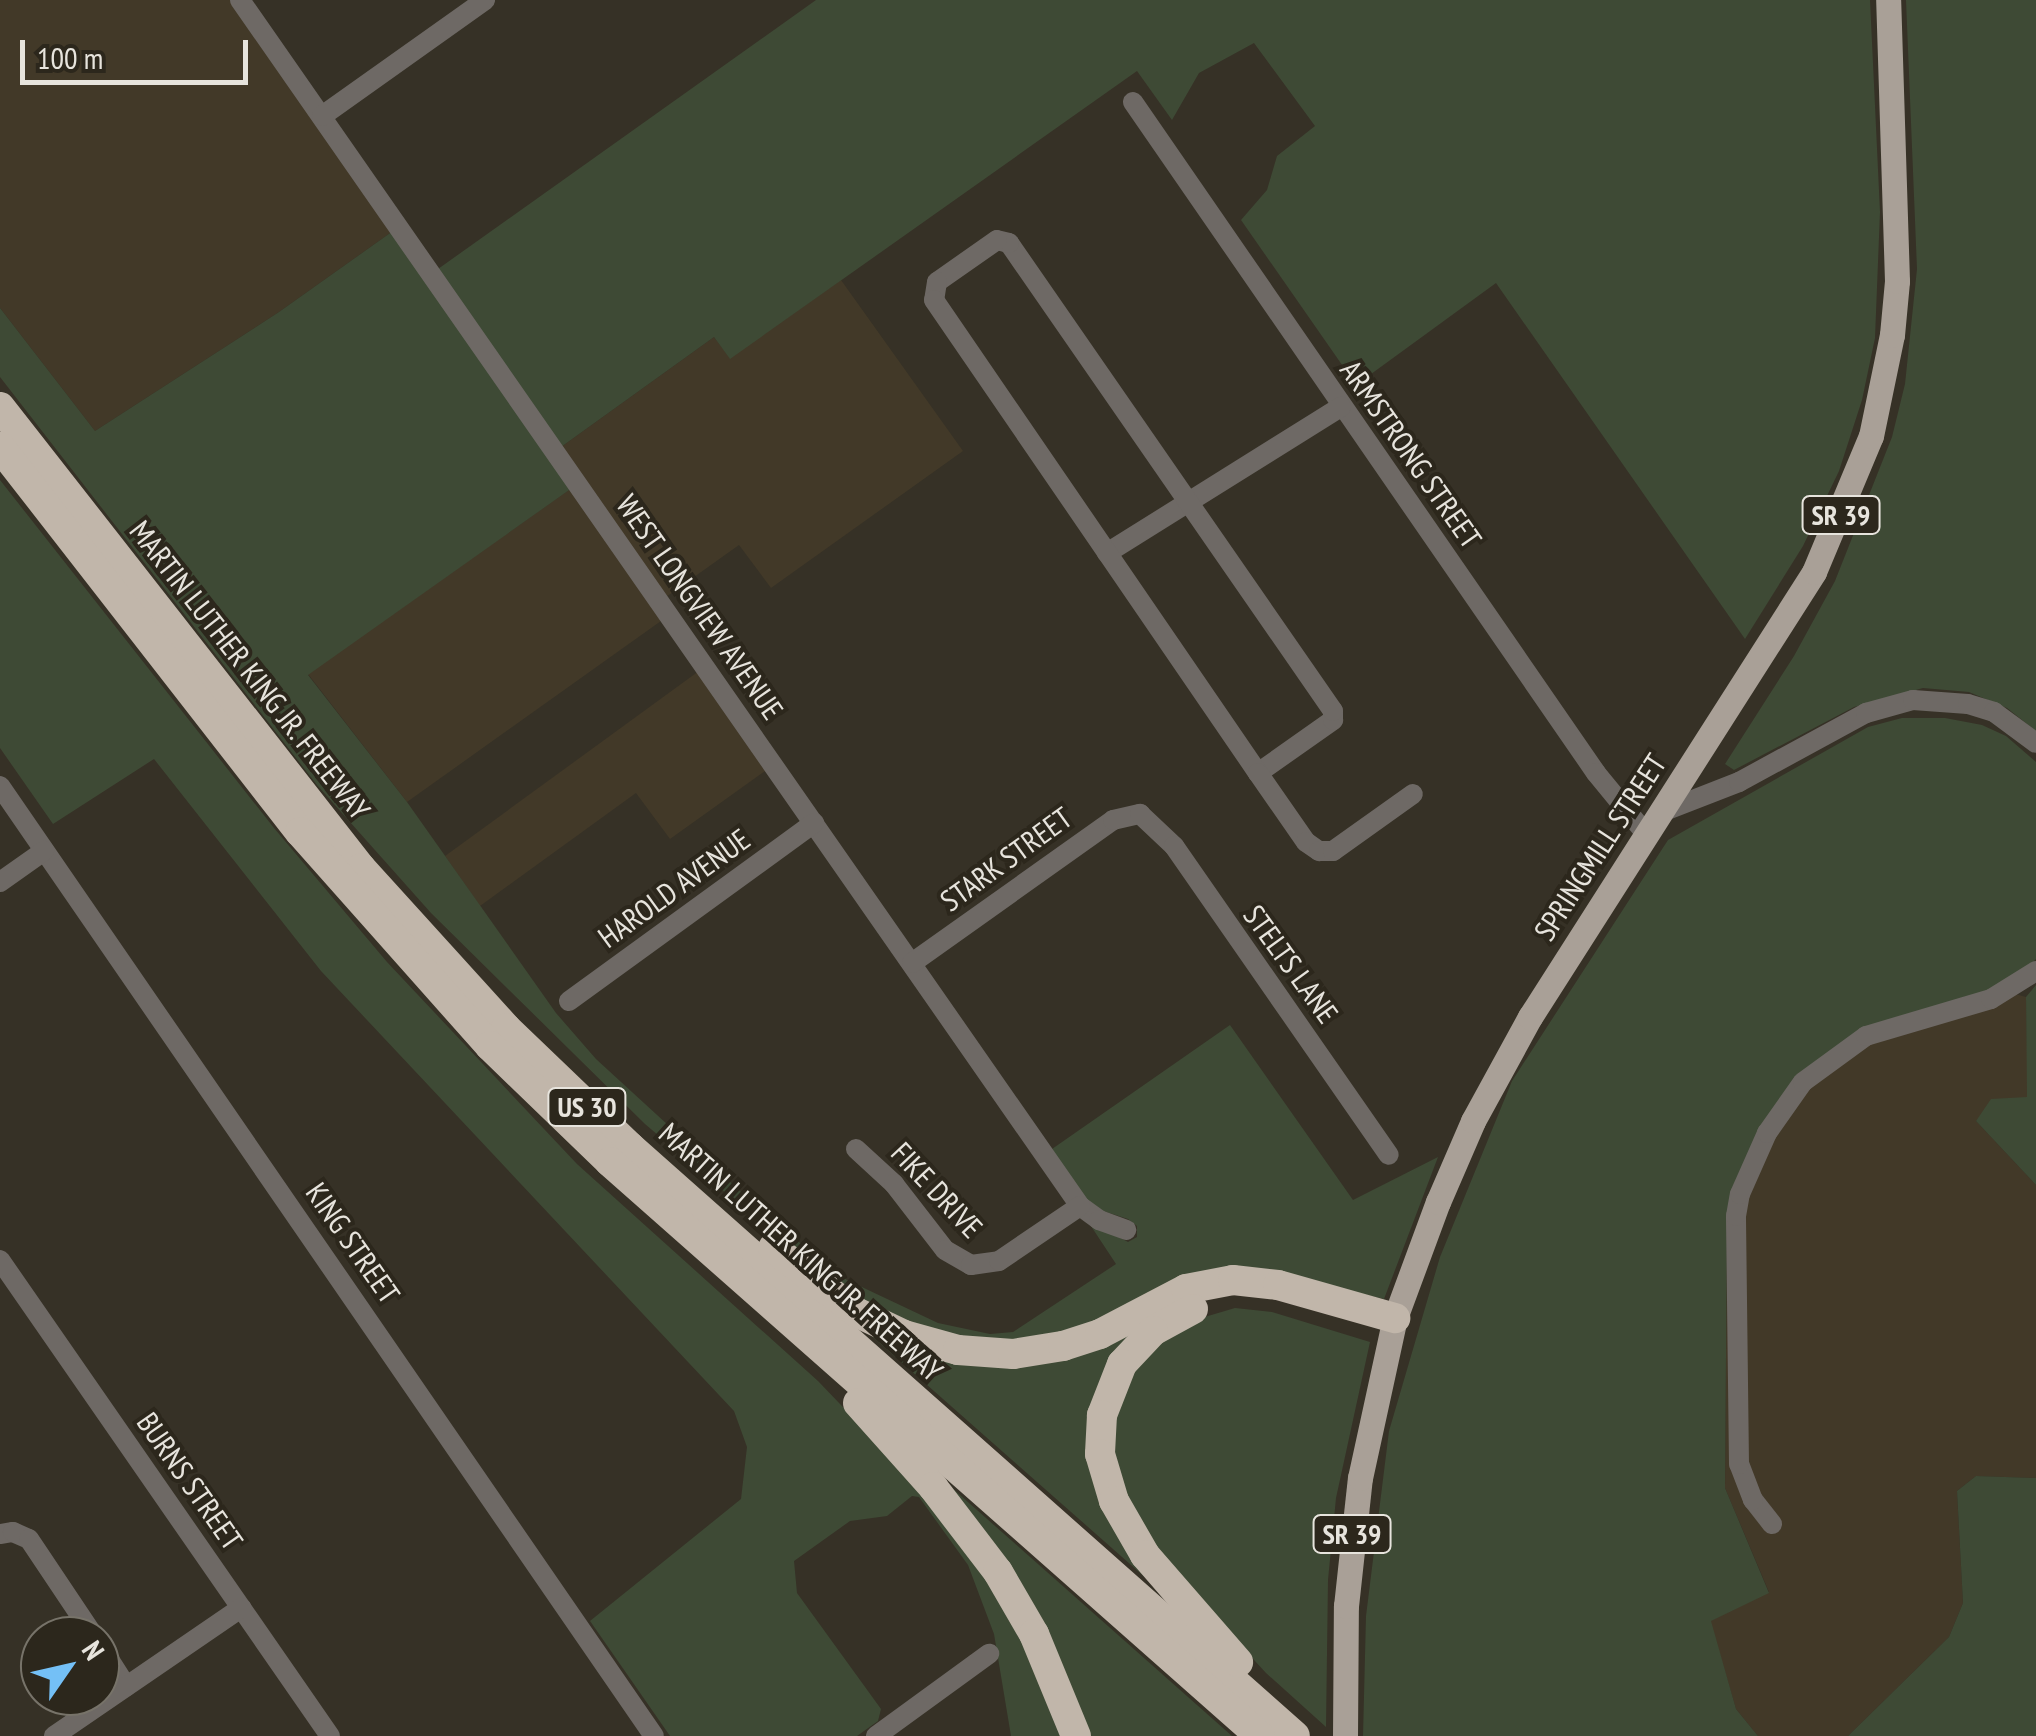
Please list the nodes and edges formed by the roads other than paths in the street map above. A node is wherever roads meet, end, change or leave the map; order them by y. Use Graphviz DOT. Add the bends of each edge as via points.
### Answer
graph roads {
  1 [pos="240,0"];
  2 [pos="485,0"];
  3 [pos="1888,0"];
  4 [pos="1133,102"];
  5 [pos="322,116"];
  6 [pos="1342,407"];
  7 [pos="0,408"];
  8 [pos="0,447"];
  9 [pos="1189,504"];
  10 [pos="1107,553"];
  11 [pos="2036,743"];
  12 [pos="1258,773"];
  13 [pos="0,786"];
  14 [pos="1413,794"];
  15 [pos="1662,812"];
  16 [pos="1140,814"];
  17 [pos="814,823"];
  18 [pos="1647,835"];
  19 [pos="44,852"];
  20 [pos="360,868"];
  21 [pos="0,882"];
  22 [pos="912,964"];
  23 [pos="2036,971"];
  24 [pos="569,1001"];
  25 [pos="548,1103"];
  26 [pos="856,1149"];
  27 [pos="1389,1155"];
  28 [pos="1080,1206"];
  29 [pos="1126,1230"];
  30 [pos="0,1260"];
  31 [pos="1393,1327"];
  32 [pos="1772,1524"];
  33 [pos="0,1534"];
  34 [pos="242,1608"];
  35 [pos="81,1616"];
  36 [pos="989,1654"];
  37 [pos="120,1677"];
  38 [pos="126,1686"];
  39 [pos="1268,1716"];
  40 [pos="54,1736"];
  41 [pos="330,1736"];
  42 [pos="654,1736"];
  43 [pos="876,1736"];
  44 [pos="1076,1736"];
  45 [pos="1295,1736"];
  46 [pos="1315,1736"];
  47 [pos="1345,1736"];
  1 -- 5 [label="street, WEST LONGVIEW AVENUE"];
  2 -- 5 [label="street"];
  3 -- 15 [label="main road, SPRINGMILL STREET / SR 39" via="1898,281 1871,436 1814,572"];
  4 -- 6 [label="street, ARMSTRONG STREET"];
  5 -- 17 [label="street, WEST LONGVIEW AVENUE"];
  6 -- 9 [label="street"];
  6 -- 18 [label="street, ARMSTRONG STREET" via="1596,773"];
  7 -- 20 [label="highway, MARTIN LUTHER KING JR. FREEWAY / US 30"];
  8 -- 25 [label="highway, MARTIN LUTHER KING JR. FREEWAY / US 30" via="348,889"];
  9 -- 10 [label="street"];
  9 -- 10 [label="street" via="1008,243 996,240 936,282 934,300"];
  9 -- 12 [label="street" via="1335,716"];
  10 -- 12 [label="street"];
  11 -- 15 [label="street" via="1994,712 1913,700 1866,713 1738,782"];
  12 -- 14 [label="street" via="1319,851 1344,845"];
  13 -- 19 [label="street, KING STREET"];
  15 -- 18 [label="main road, SPRINGMILL STREET / SR 39"];
  16 -- 22 [label="street, STARK STREET" via="1112,820"];
  16 -- 27 [label="street, STELTS LANE" via="1174,846"];
  17 -- 22 [label="street, WEST LONGVIEW AVENUE"];
  17 -- 24 [label="street, HAROLD AVENUE"];
  18 -- 31 [label="main road, SPRINGMILL STREET / SR 39" via="1498,1072 1444,1187"];
  19 -- 21 [label="street"];
  19 -- 42 [label="street, KING STREET"];
  20 -- 31 [label="highway" via="411,908 594,1092 754,1232 840,1301 904,1335 958,1350 1038,1352 1100,1334 1186,1289 1233,1280 1278,1286"];
  20 -- 39 [label="highway, MARTIN LUTHER KING JR. FREEWAY / US 30" via="598,1118"];
  22 -- 28 [label="street, WEST LONGVIEW AVENUE"];
  23 -- 32 [label="street" via="1991,999 1894,1025 1850,1046 1803,1082 1761,1146 1736,1216 1739,1464 1753,1500"];
  25 -- 39 [label="highway, MARTIN LUTHER KING JR. FREEWAY / US 30"];
  25 -- 44 [label="highway" via="588,1158 826,1371 933,1487 1016,1602"];
  26 -- 28 [label="street, FIKE DRIVE" via="894,1184 945,1250 971,1265 999,1261"];
  28 -- 29 [label="street, WEST LONGVIEW AVENUE"];
  30 -- 34 [label="street, BURNS STREET"];
  31 -- 39 [label="highway" via="1282,1306 1218,1302 1153,1331 1122,1364 1108,1396 1100,1454 1128,1528"];
  31 -- 47 [label="main road, SPRINGMILL STREET / SR 39" via="1350,1545"];
  33 -- 35 [label="street" via="29,1539"];
  34 -- 38 [label="street"];
  34 -- 41 [label="street, BURNS STREET"];
  36 -- 43 [label="street"];
  37 -- 38 [label="street"];
  38 -- 40 [label="street"];
  39 -- 45 [label="highway, MARTIN LUTHER KING JR. FREEWAY / US 30"];
  39 -- 46 [label="highway"];
}
